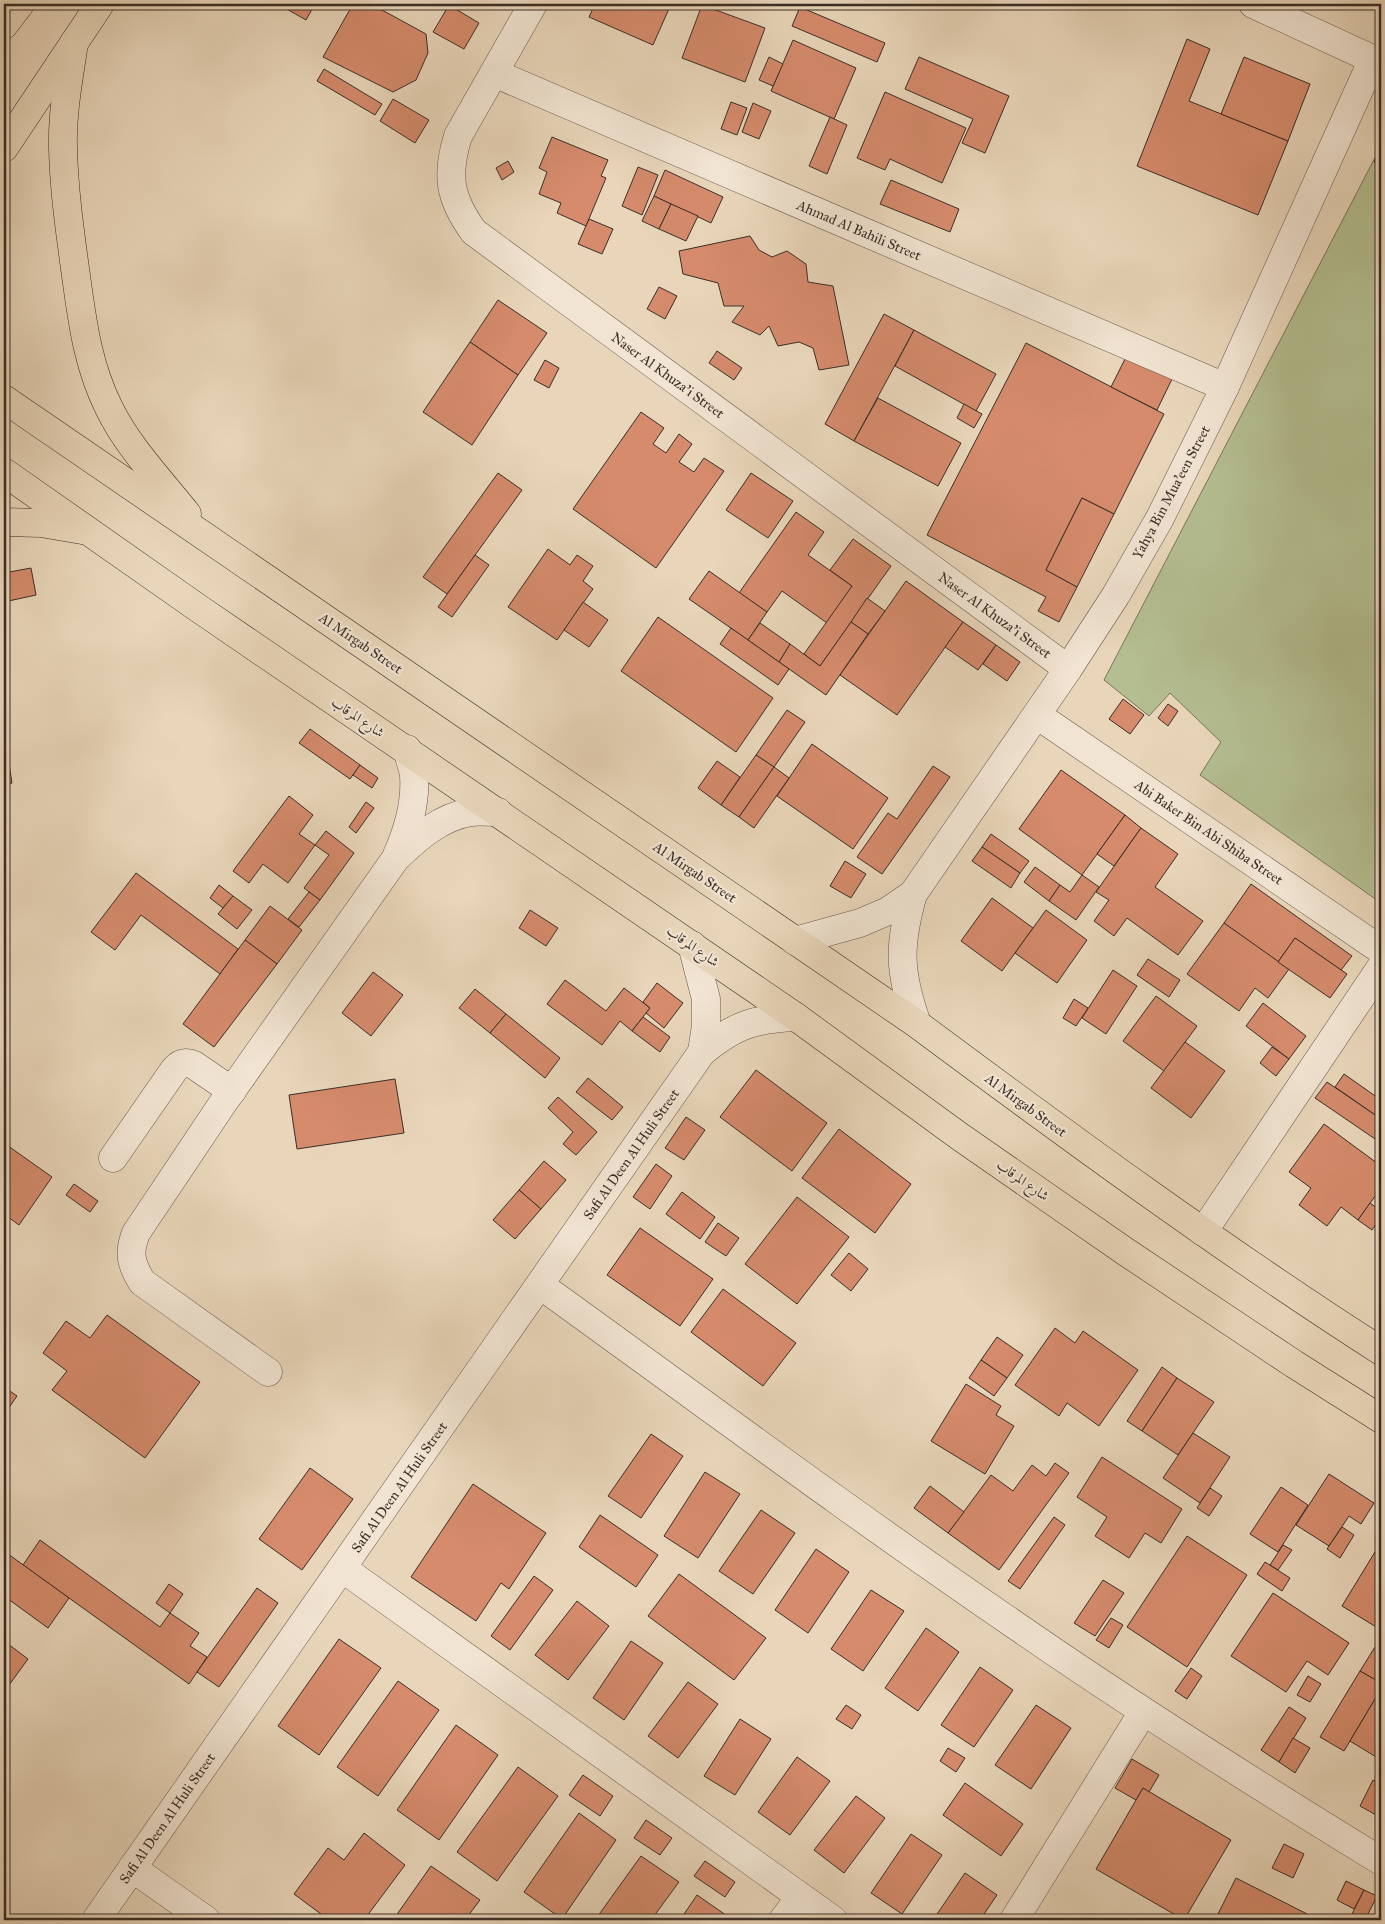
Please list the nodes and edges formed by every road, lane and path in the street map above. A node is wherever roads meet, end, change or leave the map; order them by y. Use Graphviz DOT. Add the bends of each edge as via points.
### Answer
graph roads {
  1 [pos="8,4"];
  2 [pos="20,4"];
  3 [pos="100,4"];
  4 [pos="534,4"];
  5 [pos="1253,4"];
  6 [pos="4,6"];
  7 [pos="4,25"];
  8 [pos="74,42"];
  9 [pos="1377,61"];
  10 [pos="494,73"];
  11 [pos="4,148"];
  12 [pos="1225,387"];
  13 [pos="4,398"];
  14 [pos="4,472"];
  15 [pos="4,522"];
  16 [pos="90,532"];
  17 [pos="204,535"];
  18 [pos="1068,669"];
  19 [pos="1037,714"];
  20 [pos="407,749"];
  21 [pos="498,812"];
  22 [pos="396,858"];
  23 [pos="913,894"];
  24 [pos="795,940"];
  25 [pos="692,946"];
  26 [pos="1381,950"];
  27 [pos="1381,967"];
  28 [pos="796,1017"];
  29 [pos="917,1024"];
  30 [pos="702,1052"];
  31 [pos="232,1091"];
  32 [pos="113,1158"];
  33 [pos="1203,1232"];
  34 [pos="540,1285"];
  35 [pos="1381,1351"];
  36 [pos="268,1372"];
  37 [pos="1381,1419"];
  38 [pos="342,1568"];
  39 [pos="1143,1712"];
  40 [pos="1381,1861"];
  41 [pos="132,1868"];
  42 [pos="800,1897"];
  43 [pos="96,1920"];
  44 [pos="206,1920"];
  45 [pos="783,1920"];
  46 [pos="833,1920"];
  47 [pos="1014,1920"];
  1 -- 6 [label="main road"];
  2 -- 7 [label="main road"];
  3 -- 8 [label="main road"];
  4 -- 10 [label="street, Naser Al Khuza'i Street"];
  5 -- 9 [label="street"];
  8 -- 11 [label="main road"];
  8 -- 17 [label="main road" via="62,148 85,338 94,374 109,409 129,441"];
  9 -- 12 [label="street, Yahya Bin Mua'een Street"];
  10 -- 12 [label="street, Ahmad Al Bahili Street"];
  10 -- 18 [label="street, Naser Al Khuza'i Street" via="458,136 452,156 450,176 454,196 474,232"];
  12 -- 18 [label="street, Yahya Bin Mua'een Street" via="1160,518"];
  13 -- 17 [label="main road, Al Mirgab Street"];
  14 -- 16 [label="main road, شارع المرقاب"];
  15 -- 16 [label="main road" via="41,523"];
  16 -- 20 [label="main road, شارع المرقاب"];
  17 -- 24 [label="main road, Al Mirgab Street"];
  18 -- 19 [label="street, Yahya Bin Mua'een Street"];
  19 -- 23 [label="street, Yahya Bin Mua'een Street"];
  19 -- 26 [label="street, Abi Baker Bin Abi Shiba Street"];
  20 -- 21 [label="main road, شارع المرقاب"];
  20 -- 22 [label="street" via="414,774 413,803 407,832"];
  21 -- 22 [label="street" via="470,812 443,822 417,837"];
  21 -- 25 [label="main road, شارع المرقاب"];
  22 -- 31 [label="street"];
  23 -- 24 [label="street, Yahya Bin Mua'een Street" via="888,911 860,923"];
  23 -- 29 [label="street, Yahya Bin Mua'een Street" via="904,926 901,959 906,992"];
  24 -- 29 [label="main road, Al Mirgab Street"];
  25 -- 28 [label="main road, شارع المرقاب"];
  25 -- 30 [label="street, Safi Al Deen Al Huli Street" via="706,999"];
  27 -- 33 [label="street"];
  28 -- 30 [label="street, Safi Al Deen Al Huli Street" via="769,1018 744,1024"];
  28 -- 37 [label="main road, شارع المرقاب" via="1110,1241"];
  29 -- 33 [label="main road, Al Mirgab Street"];
  30 -- 34 [label="street, Safi Al Deen Al Huli Street"];
  31 -- 32 [label="street" via="194,1065 183,1063 174,1070"];
  31 -- 36 [label="street" via="136,1233 131,1245 131,1258 142,1282 151,1290"];
  33 -- 35 [label="main road, Al Mirgab Street"];
  34 -- 38 [label="street, Safi Al Deen Al Huli Street"];
  34 -- 39 [label="street" via="1014,1625"];
  38 -- 41 [label="street, Safi Al Deen Al Huli Street"];
  38 -- 42 [label="street"];
  39 -- 40 [label="street"];
  39 -- 47 [label="street"];
  41 -- 43 [label="street, Safi Al Deen Al Huli Street"];
  41 -- 44 [label="street"];
  42 -- 45 [label="street"];
  42 -- 46 [label="street"];
}
